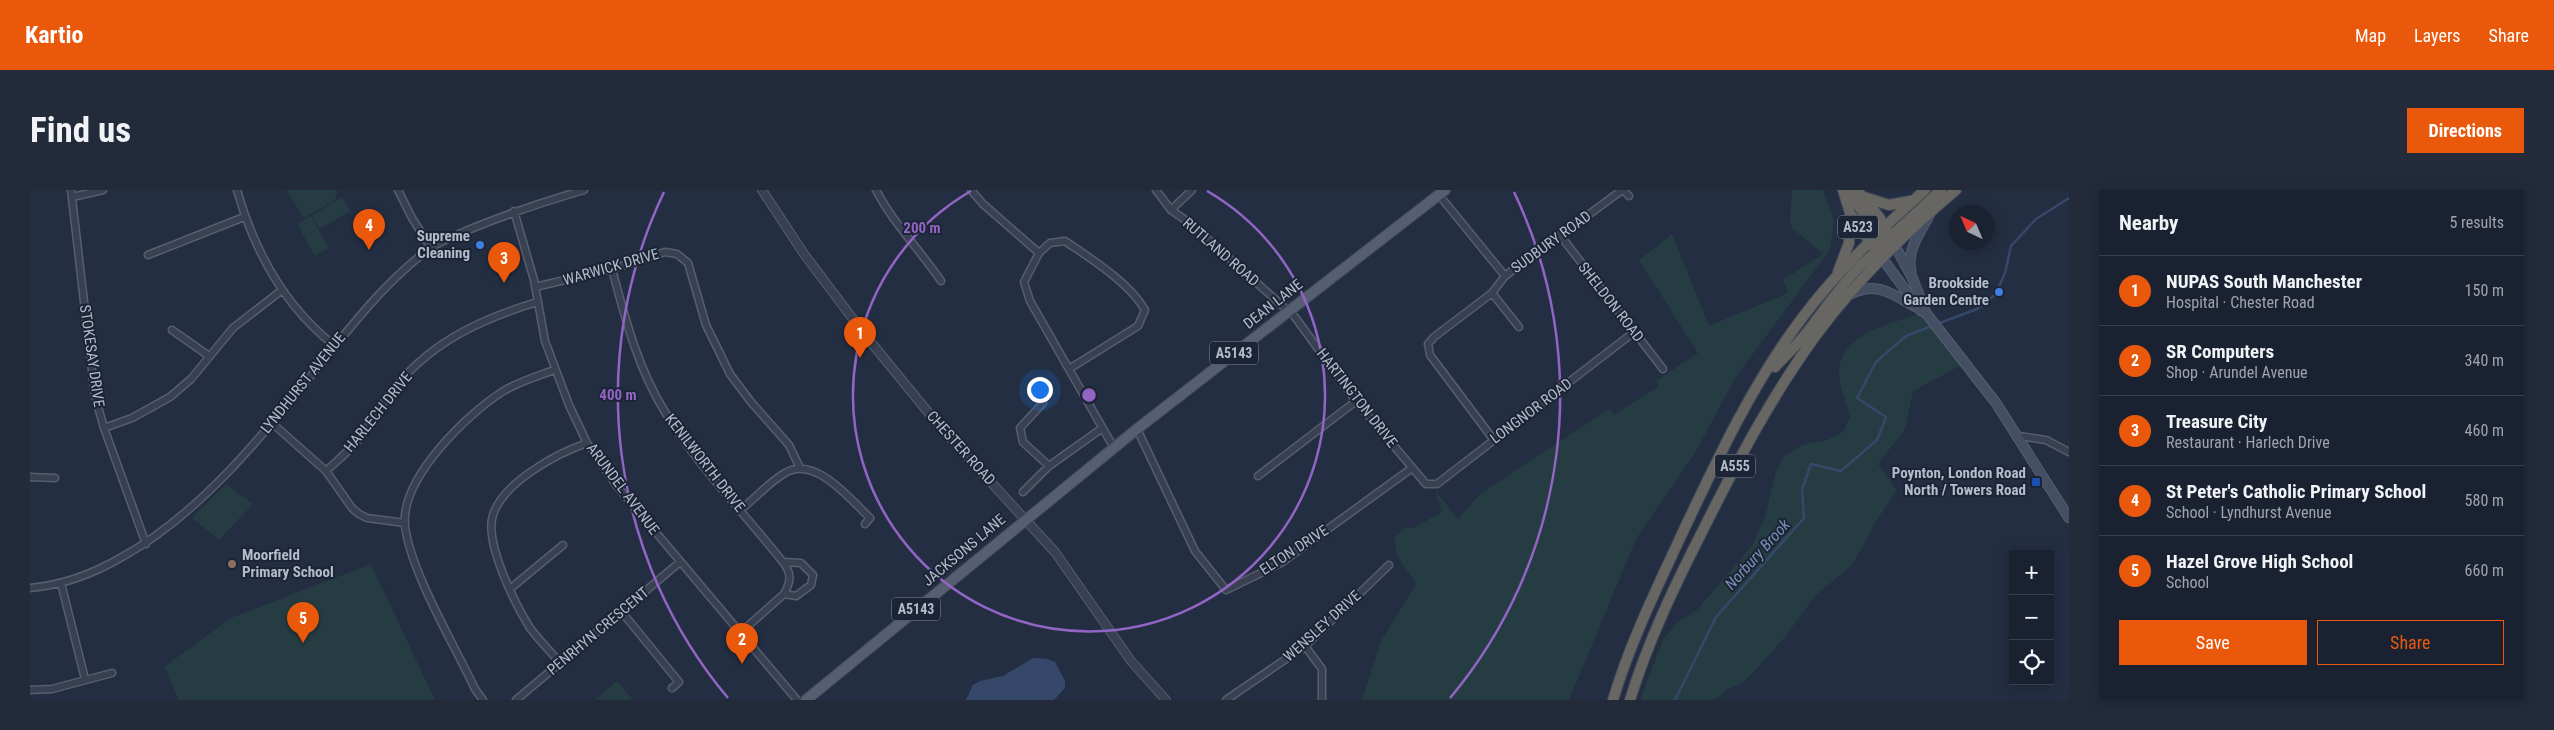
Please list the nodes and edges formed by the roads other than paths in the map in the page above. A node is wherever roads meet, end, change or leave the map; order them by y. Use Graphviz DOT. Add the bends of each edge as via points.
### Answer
graph roads {
  1 [pos="103,190"];
  2 [pos="237,190"];
  3 [pos="398,190"];
  4 [pos="584,190"];
  5 [pos="762,190"];
  6 [pos="876,190"];
  7 [pos="971,190"];
  8 [pos="1156,190"];
  9 [pos="1192,190"];
  10 [pos="1622,190"];
  11 [pos="1843,190"];
  12 [pos="1848,190"];
  13 [pos="1925,190"];
  14 [pos="1941,190"];
  15 [pos="1956,190"];
  16 [pos="1442,192"];
  17 [pos="1860,193"];
  18 [pos="72,194"];
  19 [pos="1629,196"];
  20 [pos="1912,200"];
  21 [pos="1171,210"];
  22 [pos="514,211"];
  23 [pos="1932,212"];
  24 [pos="1850,213"];
  25 [pos="244,217"];
  26 [pos="1560,236"];
  27 [pos="1869,243"];
  28 [pos="1884,243"];
  29 [pos="431,248"];
  30 [pos="1040,253"];
  31 [pos="148,255"];
  32 [pos="612,270"];
  33 [pos="1504,276"];
  34 [pos="1912,277"];
  35 [pos="1834,279"];
  36 [pos="941,281"];
  37 [pos="535,287"];
  38 [pos="282,290"];
  39 [pos="1492,293"];
  40 [pos="1850,294"];
  41 [pos="537,302"];
  42 [pos="1289,311"];
  43 [pos="1925,314"];
  44 [pos="1519,327"];
  45 [pos="172,330"];
  46 [pos="1634,332"];
  47 [pos="335,346"];
  48 [pos="209,356"];
  49 [pos="1663,368"];
  50 [pos="1069,369"];
  51 [pos="554,370"];
  52 [pos="1762,381"];
  53 [pos="1356,401"];
  54 [pos="1043,403"];
  55 [pos="272,423"];
  56 [pos="104,428"];
  57 [pos="1102,429"];
  58 [pos="1137,429"];
  59 [pos="2019,436"];
  60 [pos="1493,439"];
  61 [pos="587,443"];
  62 [pos="1114,448"];
  63 [pos="2069,452"];
  64 [pos="1049,466"];
  65 [pos="800,468"];
  66 [pos="1412,468"];
  67 [pos="326,472"];
  68 [pos="1258,476"];
  69 [pos="30,477"];
  70 [pos="55,478"];
  71 [pos="1426,484"];
  72 [pos="1023,492"];
  73 [pos="741,509"];
  74 [pos="877,512"];
  75 [pos="870,518"];
  76 [pos="2069,518"];
  77 [pos="1026,519"];
  78 [pos="405,523"];
  79 [pos="865,524"];
  80 [pos="146,544"];
  81 [pos="563,545"];
  82 [pos="680,562"];
  83 [pos="784,562"];
  84 [pos="1389,564"];
  85 [pos="61,583"];
  86 [pos="30,588"];
  87 [pos="511,588"];
  88 [pos="784,594"];
  89 [pos="621,611"];
  90 [pos="740,633"];
  91 [pos="1305,646"];
  92 [pos="560,662"];
  93 [pos="112,673"];
  94 [pos="85,679"];
  95 [pos="672,688"];
  96 [pos="30,690"];
  97 [pos="483,700"];
  98 [pos="516,700"];
  99 [pos="797,700"];
  100 [pos="806,700"];
  101 [pos="1166,700"];
  102 [pos="1226,700"];
  103 [pos="1322,700"];
  104 [pos="1613,700"];
  105 [pos="1630,700"];
  1 -- 18 [label="street"];
  2 -- 25 [label="street"];
  3 -- 29 [label="street"];
  4 -- 22 [label="street, LYNDHURST AVENUE"];
  5 -- 77 [label="street, CHESTER ROAD" via="804,254 871,342 941,428"];
  6 -- 36 [label="street" via="888,214 919,249"];
  7 -- 30 [label="street"];
  8 -- 21 [label="street, RUTLAND ROAD"];
  9 -- 21 [label="street"];
  10 -- 19 [label="street, SUDBURY ROAD"];
  10 -- 26 [label="street, SUDBURY ROAD"];
  11 -- 24 [label="highway, A523"];
  12 -- 28 [label="highway"];
  13 -- 20 [label="highway, A555"];
  14 -- 28 [label="highway"];
  15 -- 23 [label="highway, A555"];
  16 -- 33 [label="street"];
  16 -- 42 [label="main road, DEAN LANE / A5143"];
  17 -- 20 [label="highway" via="1889,205"];
  17 -- 28 [label="highway, A523"];
  18 -- 56 [label="street, STOKESAY DRIVE" via="91,371"];
  20 -- 28 [label="highway, A555"];
  21 -- 42 [label="street, RUTLAND ROAD"];
  22 -- 29 [label="street, LYNDHURST AVENUE"];
  22 -- 37 [label="street, ARUNDEL AVENUE"];
  23 -- 28 [label="highway, A555"];
  23 -- 34 [label="main road" via="1916,240 1910,259"];
  24 -- 27 [label="highway, A523"];
  24 -- 35 [label="highway" via="1849,243"];
  25 -- 31 [label="street"];
  25 -- 38 [label="street"];
  26 -- 33 [label="street, SUDBURY ROAD"];
  26 -- 46 [label="street, SHELDON ROAD"];
  27 -- 28 [label="highway, A523"];
  27 -- 35 [label="highway, A555"];
  28 -- 34 [label="main road"];
  28 -- 40 [label="highway, A555"];
  28 -- 43 [label="main road"];
  28 -- 52 [label="highway" via="1853,274 1804,336"];
  29 -- 47 [label="street, LYNDHURST AVENUE" via="374,298"];
  30 -- 50 [label="street" via="1024,282 1030,301"];
  30 -- 50 [label="street" via="1050,243 1065,241 1131,292 1145,310 1138,326"];
  32 -- 37 [label="street, WARWICK DRIVE"];
  32 -- 65 [label="street, WARWICK DRIVE" via="665,252 677,254 688,263 706,325 730,374 750,402 789,445"];
  32 -- 73 [label="street, KENILWORTH DRIVE" via="630,338 664,412 698,460"];
  33 -- 39 [label="street, SUDBURY ROAD"];
  34 -- 43 [label="main road"];
  35 -- 52 [label="highway, A555" via="1802,318"];
  37 -- 41 [label="street, ARUNDEL AVENUE"];
  38 -- 47 [label="street" via="308,323"];
  38 -- 48 [label="street" via="233,328"];
  39 -- 44 [label="street"];
  39 -- 60 [label="street, SUDBURY ROAD" via="1428,344 1430,356"];
  40 -- 43 [label="main road" via="1882,288"];
  40 -- 105 [label="highway, A555" via="1818,332 1738,459 1667,603"];
  41 -- 51 [label="street, ARUNDEL AVENUE"];
  41 -- 67 [label="street, HARLECH DRIVE" via="494,315 428,354 389,395 357,441"];
  42 -- 53 [label="street, HARTINGTON DRIVE"];
  42 -- 58 [label="main road, DEAN LANE / A5143"];
  43 -- 59 [label="main road" via="1996,402"];
  45 -- 48 [label="street"];
  46 -- 49 [label="street, SHELDON ROAD"];
  46 -- 60 [label="street, LONGNOR ROAD"];
  47 -- 55 [label="street, LYNDHURST AVENUE"];
  48 -- 56 [label="street" via="191,379 170,397 132,418"];
  50 -- 57 [label="street"];
  51 -- 61 [label="street, ARUNDEL AVENUE"];
  51 -- 78 [label="street" via="505,390 465,420 421,474 406,509"];
  52 -- 104 [label="highway, A555" via="1723,450 1660,581"];
  53 -- 66 [label="street, HARTINGTON DRIVE"];
  53 -- 68 [label="street"];
  54 -- 64 [label="street" via="1020,428 1023,442"];
  55 -- 67 [label="street"];
  55 -- 80 [label="street, LYNDHURST AVENUE" via="178,520"];
  56 -- 80 [label="street, STOKESAY DRIVE"];
  57 -- 62 [label="street"];
  57 -- 64 [label="street"];
  58 -- 62 [label="main road, DEAN LANE / A5143"];
  58 -- 66 [label="street, ELTON DRIVE" via="1195,551 1226,590 1281,563"];
  59 -- 63 [label="street" via="2046,440"];
  59 -- 76 [label="main road"];
  60 -- 71 [label="street, LONGNOR ROAD" via="1437,484"];
  61 -- 82 [label="street, ARUNDEL AVENUE" via="616,485"];
  61 -- 87 [label="street" via="567,450 513,486 493,513 494,548"];
  62 -- 77 [label="main road, DEAN LANE / A5143"];
  64 -- 72 [label="street"];
  65 -- 73 [label="street" via="775,480"];
  65 -- 75 [label="street" via="821,474"];
  66 -- 71 [label="street, HARTINGTON DRIVE"];
  67 -- 78 [label="street" via="359,514"];
  69 -- 70 [label="street"];
  73 -- 83 [label="street, KENILWORTH DRIVE"];
  74 -- 75 [label="street"];
  75 -- 79 [label="street"];
  77 -- 100 [label="main road, JACKSONS LANE / A5143"];
  77 -- 101 [label="street, CHESTER ROAD" via="1056,552 1131,661"];
  78 -- 97 [label="street" via="411,551 423,581"];
  80 -- 85 [label="street, LYNDHURST AVENUE" via="98,571"];
  81 -- 87 [label="street"];
  82 -- 89 [label="street, PENRHYN CRESCENT"];
  82 -- 90 [label="street, ARUNDEL AVENUE"];
  83 -- 88 [label="street, KENILWORTH DRIVE" via="790,571 790,583"];
  83 -- 88 [label="street" via="801,562 813,580 796,596"];
  84 -- 91 [label="street, WENSLEY DRIVE"];
  85 -- 86 [label="street, LYNDHURST AVENUE"];
  85 -- 94 [label="street"];
  87 -- 92 [label="street" via="531,629"];
  88 -- 90 [label="street"];
  89 -- 92 [label="street, PENRHYN CRESCENT"];
  89 -- 95 [label="street" via="680,682"];
  90 -- 99 [label="street, ARUNDEL AVENUE"];
  91 -- 102 [label="street, WENSLEY DRIVE"];
  91 -- 103 [label="street" via="1322,669"];
  92 -- 98 [label="street, PENRHYN CRESCENT"];
  93 -- 94 [label="street"];
  94 -- 96 [label="street" via="52,689"];
}
